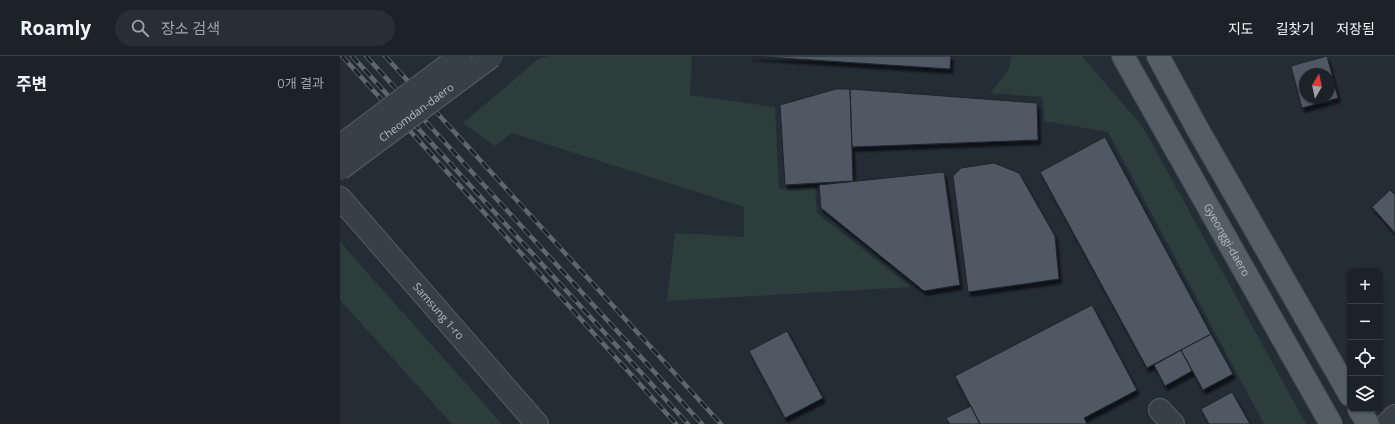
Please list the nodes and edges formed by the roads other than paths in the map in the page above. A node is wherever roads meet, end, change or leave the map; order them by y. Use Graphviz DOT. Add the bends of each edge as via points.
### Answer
graph roads {
  1 [pos="460,56"];
  2 [pos="492,56"];
  3 [pos="1123,56"];
  4 [pos="1158,56"];
  5 [pos="340,146"];
  6 [pos="340,169"];
  7 [pos="340,198"];
  8 [pos="1347,390"];
  9 [pos="1361,412"];
  10 [pos="1395,416"];
  11 [pos="537,424"];
  12 [pos="1331,424"];
  13 [pos="1368,424"];
  14 [pos="1387,424"];
  1 -- 5 [label="street, Cheomdan-daero, bridge"];
  2 -- 6 [label="street, Cheomdan-daero, bridge"];
  3 -- 12 [label="main road, Gyeonggi-daero"];
  4 -- 8 [label="main road"];
  7 -- 11 [label="street, Samsung 1-ro"];
  9 -- 13 [label="main road"];
  10 -- 14 [label="street"];
}
